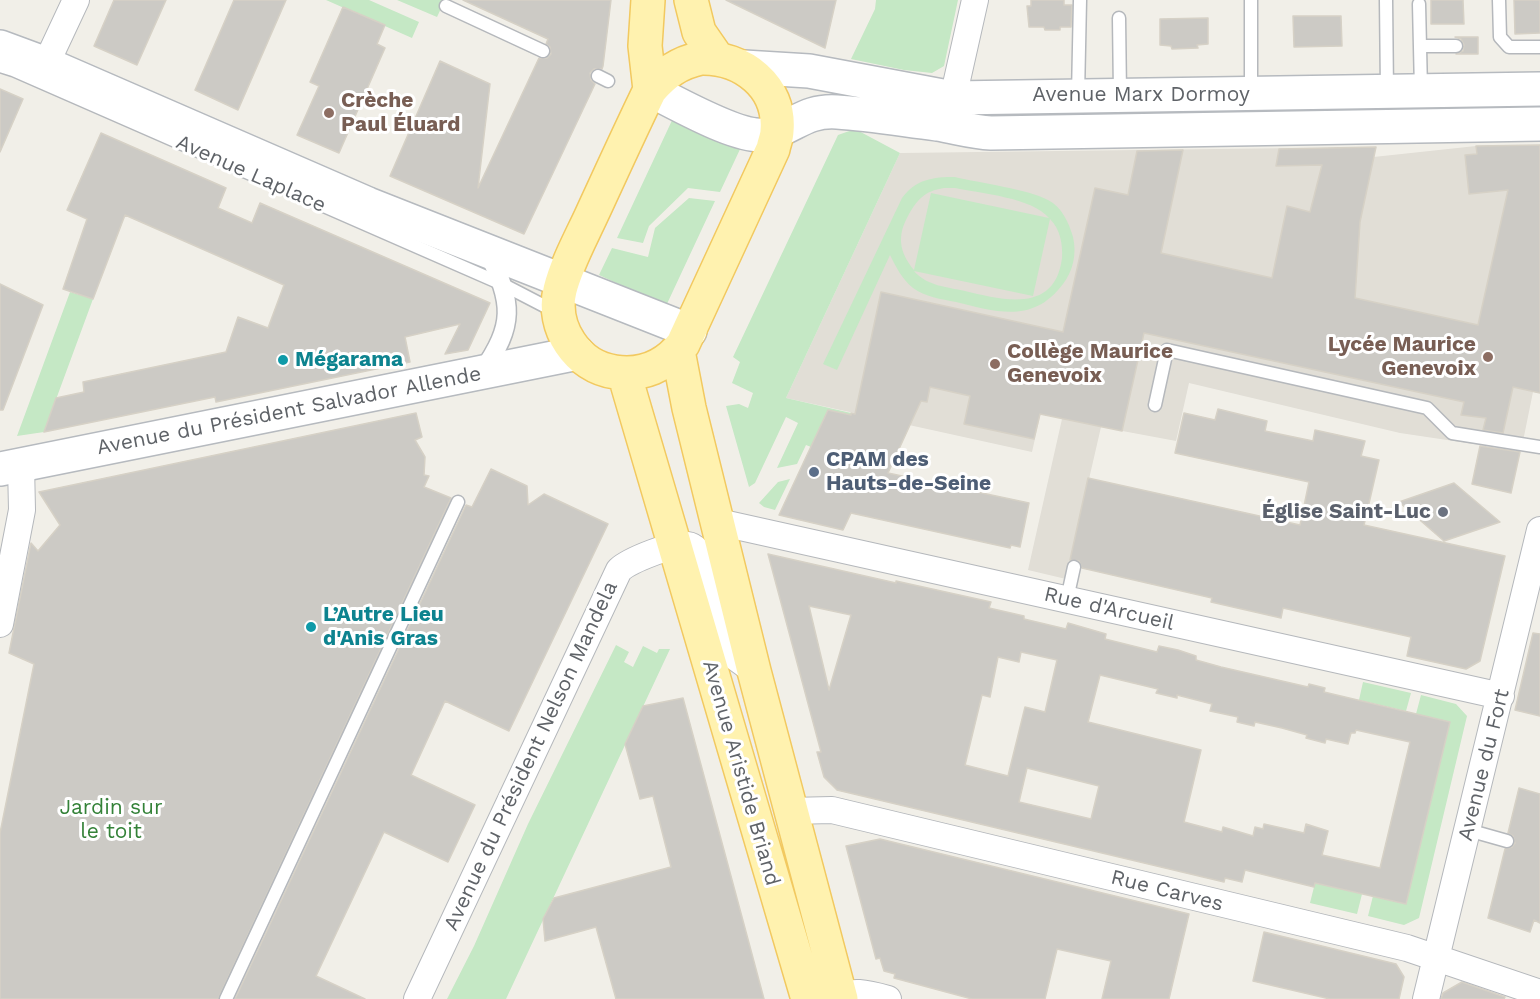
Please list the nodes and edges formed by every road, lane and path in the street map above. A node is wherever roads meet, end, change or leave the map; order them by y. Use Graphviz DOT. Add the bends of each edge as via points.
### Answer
graph roads {
  1 [pos="76,0"];
  2 [pos="648,0"];
  3 [pos="691,0"];
  4 [pos="975,0"];
  5 [pos="1080,0"];
  6 [pos="1251,0"];
  7 [pos="1386,0"];
  8 [pos="1499,0"];
  9 [pos="1419,4"];
  10 [pos="446,6"];
  11 [pos="1119,18"];
  12 [pos="1420,46"];
  13 [pos="1455,46"];
  14 [pos="1540,46"];
  15 [pos="0,47"];
  16 [pos="543,51"];
  17 [pos="730,63"];
  18 [pos="46,64"];
  19 [pos="0,66"];
  20 [pos="1540,89"];
  21 [pos="650,90"];
  22 [pos="1387,92"];
  23 [pos="1421,92"];
  24 [pos="1251,95"];
  25 [pos="1078,96"];
  26 [pos="1120,96"];
  27 [pos="951,112"];
  28 [pos="1540,124"];
  29 [pos="777,130"];
  30 [pos="488,251"];
  31 [pos="564,281"];
  32 [pos="502,284"];
  33 [pos="559,314"];
  34 [pos="684,341"];
  35 [pos="578,353"];
  36 [pos="482,372"];
  37 [pos="624,374"];
  38 [pos="1155,405"];
  39 [pos="1540,447"];
  40 [pos="10,467"];
  41 [pos="458,502"];
  42 [pos="718,522"];
  43 [pos="1540,530"];
  44 [pos="675,547"];
  45 [pos="1074,567"];
  46 [pos="1067,599"];
  47 [pos="0,624"];
  48 [pos="753,671"];
  49 [pos="1500,696"];
  50 [pos="790,811"];
  51 [pos="1468,830"];
  52 [pos="1507,842"];
  53 [pos="1436,959"];
  54 [pos="1540,993"];
  55 [pos="837,998"];
  56 [pos="226,999"];
  57 [pos="417,999"];
  58 [pos="808,999"];
  59 [pos="888,999"];
  60 [pos="1426,999"];
  1 -- 18 [label="street"];
  2 -- 21 [label="main road" via="645,46"];
  3 -- 17 [label="main road" via="699,32"];
  4 -- 27 [label="street"];
  5 -- 25 [label="lane"];
  6 -- 24 [label="lane"];
  7 -- 22 [label="lane"];
  8 -- 14 [label="lane" via="1500,37 1509,47"];
  9 -- 12 [label="lane"];
  10 -- 16 [label="lane"];
  11 -- 26 [label="lane"];
  12 -- 13 [label="lane"];
  12 -- 23 [label="lane"];
  15 -- 18 [label="main road, Avenue Laplace"];
  17 -- 21 [label="main road" via="701,58 675,66"];
  17 -- 27 [label="main road, Avenue Marx Dormoy" via="809,71"];
  17 -- 29 [label="main road" via="760,81 770,95"];
  18 -- 30 [label="main road, Avenue Laplace" via="368,204"];
  19 -- 32 [label="lane, Avenue Laplace"];
  20 -- 23 [label="main road, Avenue Marx Dormoy"];
  21 -- 29 [label="main road, Avenue Marx Dormoy" via="745,134 767,135"];
  21 -- 31 [label="main road"];
  22 -- 23 [label="main road, Avenue Marx Dormoy"];
  22 -- 24 [label="main road, Avenue Marx Dormoy"];
  24 -- 26 [label="main road, Avenue Marx Dormoy"];
  25 -- 26 [label="main road, Avenue Marx Dormoy"];
  25 -- 27 [label="main road, Avenue Marx Dormoy"];
  27 -- 28 [label="main road, Avenue Marx Dormoy" via="969,131 991,133"];
  27 -- 29 [label="main road, Avenue Marx Dormoy" via="822,112"];
  29 -- 34 [label="main road" via="773,149"];
  30 -- 31 [label="main road, Avenue Laplace"];
  30 -- 32 [label="street"];
  31 -- 33 [label="main road"];
  31 -- 34 [label="main road, Avenue Laplace"];
  32 -- 33 [label="lane, Avenue Laplace"];
  32 -- 36 [label="street" via="506,331"];
  33 -- 35 [label="main road" via="565,334"];
  34 -- 37 [label="main road" via="669,359 648,370"];
  34 -- 42 [label="main road, Avenue Aristide Briand" via="689,408"];
  35 -- 36 [label="main road, Avenue du Président Salvador Allende"];
  35 -- 37 [label="main road" via="598,367"];
  36 -- 40 [label="main road, Avenue du Président Salvador Allende"];
  37 -- 44 [label="main road, Avenue Aristide Briand"];
  38 -- 39 [label="lane" via="1167,350 1427,408 1452,433"];
  40 -- 47 [label="street" via="22,510"];
  41 -- 56 [label="lane"];
  42 -- 46 [label="street, Rue d'Arcueil"];
  42 -- 48 [label="main road, Avenue Aristide Briand"];
  43 -- 49 [label="street, Avenue du Fort"];
  44 -- 48 [label="street, Avenue Aristide Briand" via="690,546 699,553 728,652"];
  44 -- 57 [label="street, Avenue du Président Nelson Mandela" via="633,560 619,570"];
  44 -- 58 [label="main road, Avenue Aristide Briand"];
  45 -- 46 [label="lane"];
  46 -- 49 [label="street, Rue d'Arcueil"];
  48 -- 50 [label="main road, Avenue Aristide Briand"];
  49 -- 51 [label="street, Avenue du Fort"];
  50 -- 53 [label="street, Rue Carves" via="832,810"];
  50 -- 55 [label="main road, Avenue Aristide Briand"];
  51 -- 52 [label="lane"];
  51 -- 53 [label="street, Avenue du Fort"];
  53 -- 54 [label="street, Rue Carves"];
  53 -- 60 [label="street, Avenue du Fort"];
  55 -- 59 [label="street" via="862,992"];
}
